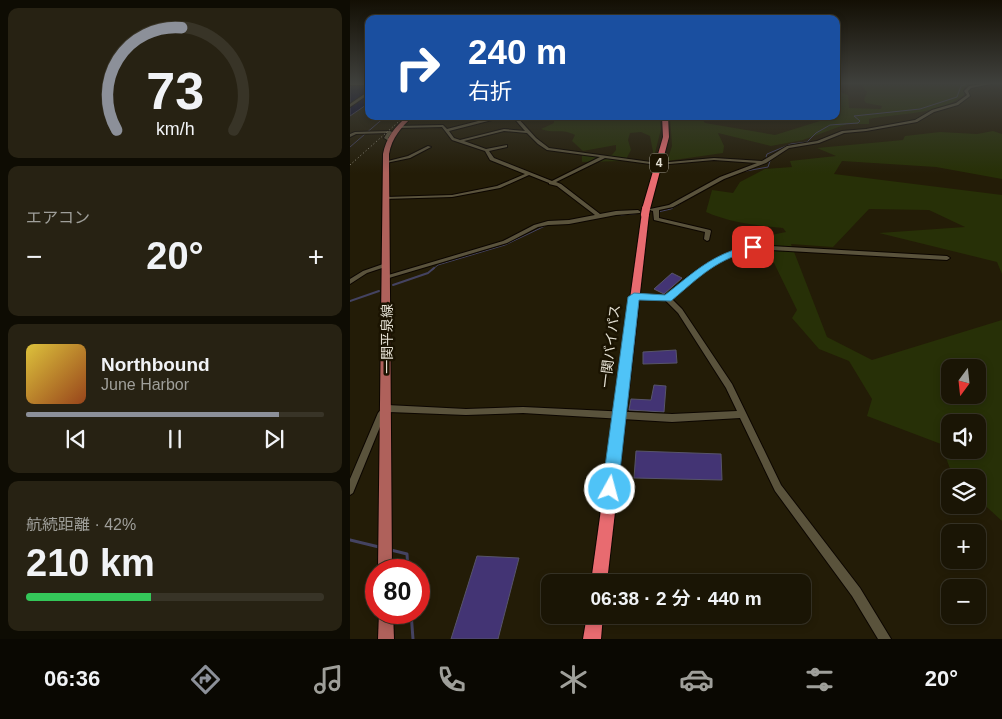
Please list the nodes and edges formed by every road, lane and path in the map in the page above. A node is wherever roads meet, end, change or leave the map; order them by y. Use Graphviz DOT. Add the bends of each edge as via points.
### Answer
graph roads {
  1 [pos="930,113"];
  2 [pos="406,120"];
  3 [pos="487,120"];
  4 [pos="518,120"];
  5 [pos="665,120"];
  6 [pos="398,127"];
  7 [pos="447,130"];
  8 [pos="529,132"];
  9 [pos="350,136"];
  10 [pos="389,140"];
  11 [pos="460,141"];
  12 [pos="506,146"];
  13 [pos="429,147"];
  14 [pos="486,150"];
  15 [pos="606,157"];
  16 [pos="766,160"];
  17 [pos="386,162"];
  18 [pos="658,164"];
  19 [pos="528,174"];
  20 [pos="550,183"];
  21 [pos="386,198"];
  22 [pos="647,211"];
  23 [pos="598,215"];
  24 [pos="707,239"];
  25 [pos="946,258"];
  26 [pos="386,265"];
  27 [pos="387,277"];
  28 [pos="350,282"];
  29 [pos="634,297"];
  30 [pos="667,298"];
  31 [pos="387,408"];
  32 [pos="619,414"];
  33 [pos="743,414"];
  34 [pos="350,490"];
  35 [pos="385,559"];
  36 [pos="600,574"];
  37 [pos="386,624"];
  38 [pos="594,624"];
  39 [pos="386,639"];
  40 [pos="592,639"];
  41 [pos="885,639"];
  1 -- 16 [label="street" via="916,121 843,132 818,142 788,147"];
  2 -- 6 [label="main road, 一関平泉線"];
  3 -- 7 [label="street"];
  4 -- 8 [label="street"];
  5 -- 18 [label="highway, 一関バイパス / 4" via="666,137"];
  6 -- 7 [label="street" via="440,126"];
  6 -- 10 [label="main road, 一関平泉線"];
  7 -- 11 [label="street" via="452,139"];
  8 -- 11 [label="street" via="504,130"];
  8 -- 15 [label="street" via="548,149"];
  9 -- 10 [label="street" via="390,132 386,138"];
  10 -- 17 [label="main road, 一関平泉線"];
  11 -- 14 [label="street"];
  12 -- 14 [label="street"];
  13 -- 17 [label="street"];
  14 -- 19 [label="street" via="492,159"];
  15 -- 18 [label="street"];
  15 -- 20 [label="street"];
  16 -- 18 [label="street" via="714,159"];
  16 -- 22 [label="street" via="722,178 671,206"];
  17 -- 21 [label="main road, 一関平泉線"];
  18 -- 22 [label="highway, 一関バイパス / 4"];
  19 -- 20 [label="street"];
  19 -- 21 [label="street" via="498,187 452,196"];
  20 -- 23 [label="street" via="569,191"];
  21 -- 26 [label="main road, 一関平泉線"];
  22 -- 23 [label="street"];
  22 -- 24 [label="street" via="656,219 708,231"];
  22 -- 29 [label="highway, 一関バイパス / 4"];
  23 -- 27 [label="street" via="536,226 505,242"];
  25 -- 30 [label="street" via="753,247 714,260"];
  26 -- 27 [label="main road, 一関平泉線"];
  26 -- 28 [label="street" via="365,272"];
  27 -- 31 [label="main road, 一関平泉線"];
  29 -- 30 [label="street"];
  29 -- 32 [label="highway, 一関バイパス / 4"];
  30 -- 33 [label="street" via="705,346"];
  31 -- 32 [label="street"];
  31 -- 34 [label="street" via="381,415"];
  31 -- 35 [label="main road, 一関平泉線"];
  32 -- 33 [label="street" via="672,418"];
  32 -- 36 [label="highway, 一関バイパス / 4"];
  33 -- 41 [label="street" via="778,488 856,592"];
  37 -- 39 [label="main road"];
  38 -- 40 [label="highway"];
}
